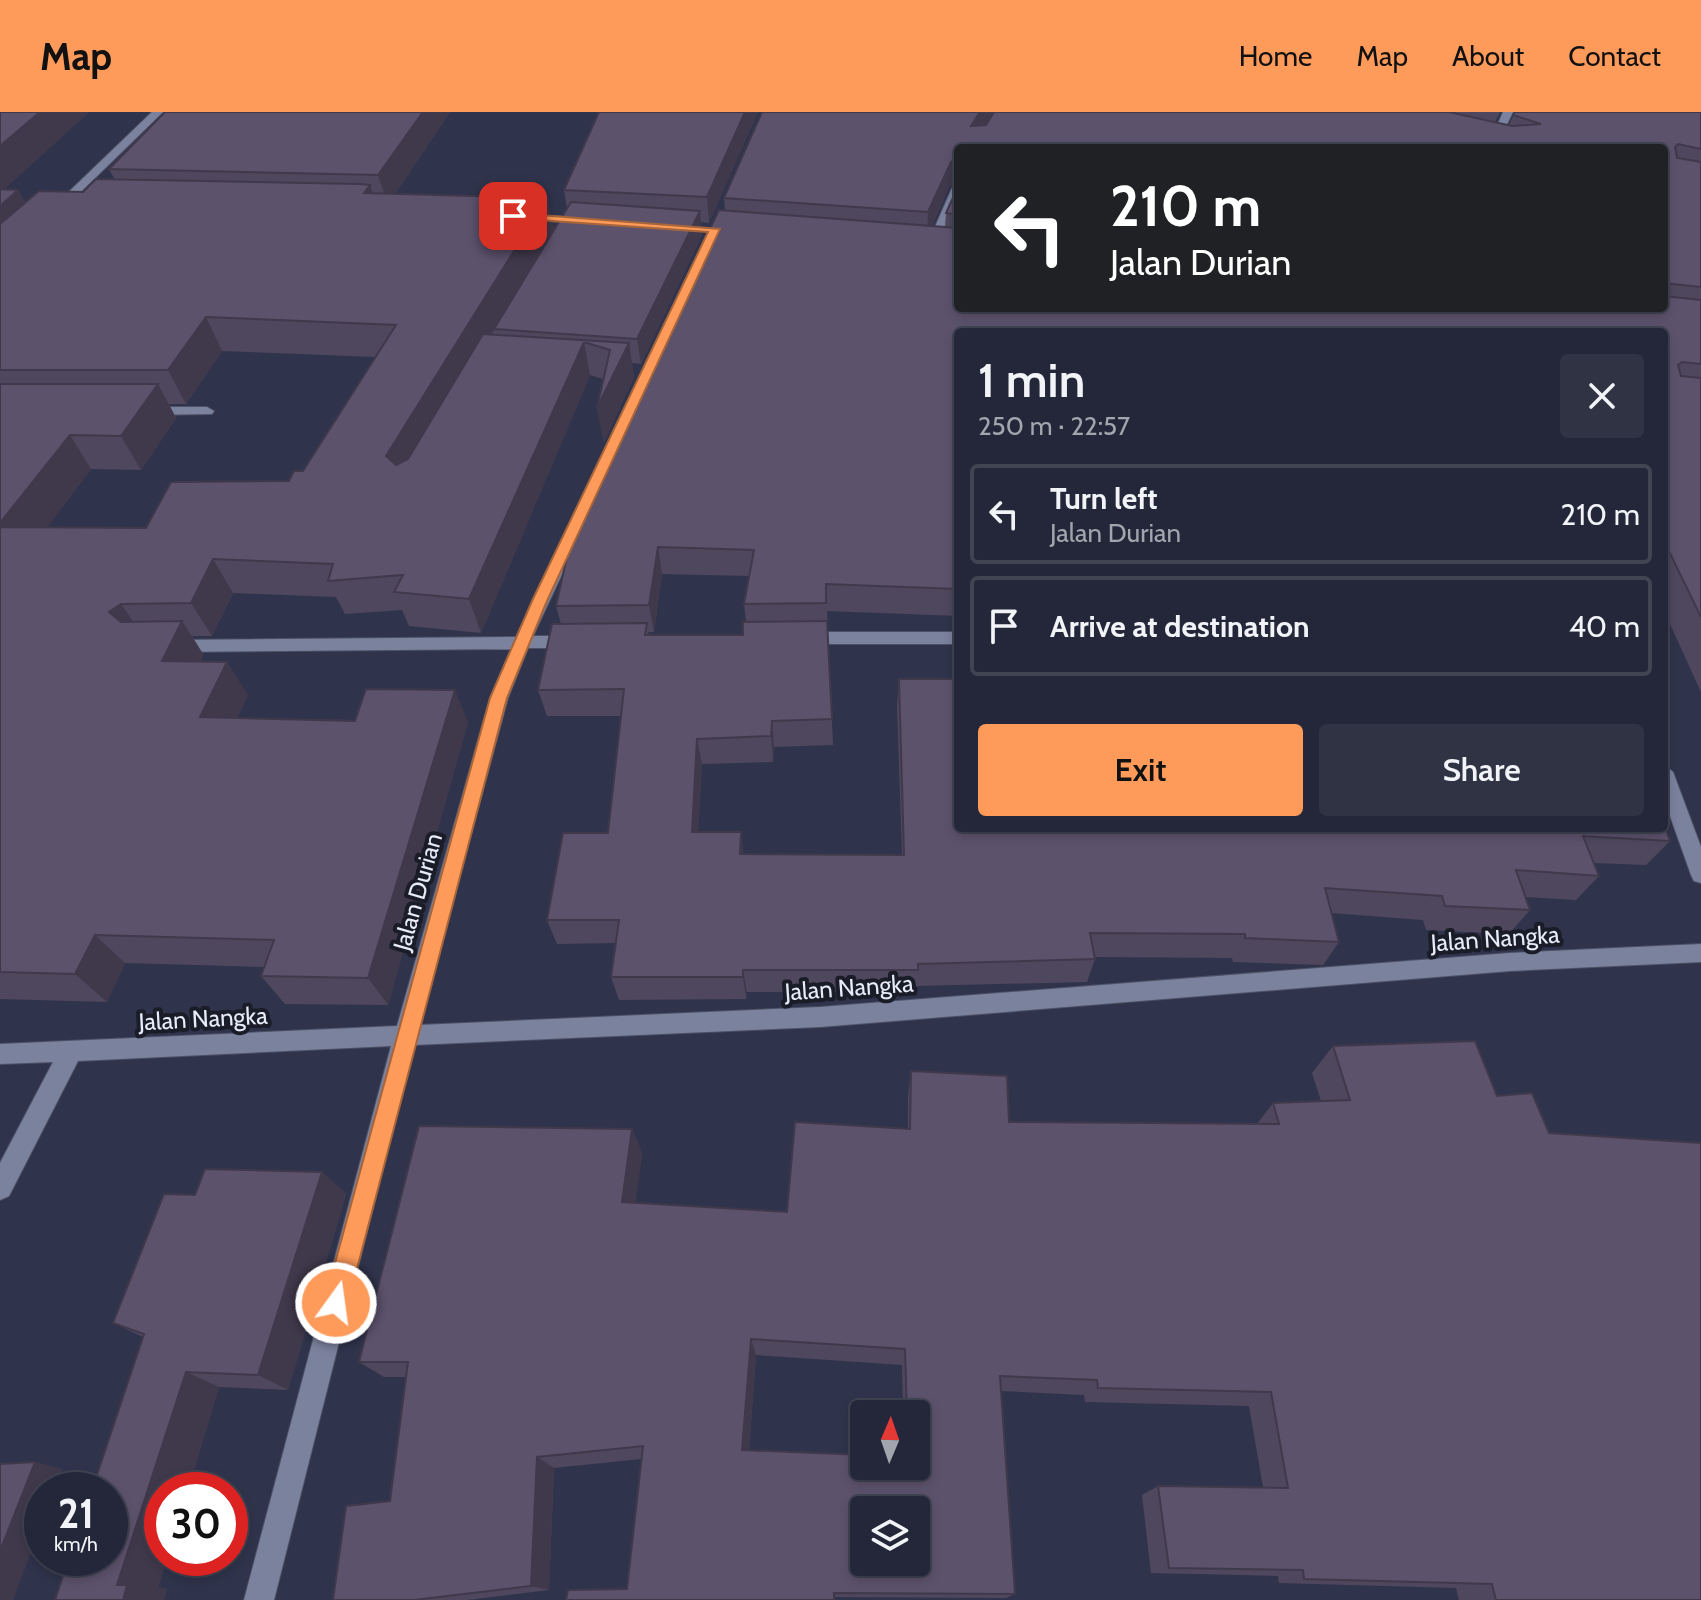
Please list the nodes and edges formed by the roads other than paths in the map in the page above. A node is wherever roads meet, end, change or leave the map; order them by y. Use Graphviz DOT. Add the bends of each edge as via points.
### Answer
graph roads {
  1 [pos="158,112"];
  2 [pos="1508,112"];
  3 [pos="1493,142"];
  4 [pos="954,200"];
  5 [pos="47,203"];
  6 [pos="63,203"];
  7 [pos="79,204"];
  8 [pos="509,216"];
  9 [pos="570,219"];
  10 [pos="599,221"];
  11 [pos="42,225"];
  12 [pos="563,232"];
  13 [pos="918,244"];
  14 [pos="127,411"];
  15 [pos="207,411"];
  16 [pos="591,494"];
  17 [pos="777,638"];
  18 [pos="954,638"];
  19 [pos="585,642"];
  20 [pos="521,644"];
  21 [pos="144,646"];
  22 [pos="1668,783"];
  23 [pos="1701,875"];
  24 [pos="1701,953"];
  25 [pos="405,1036"];
  26 [pos="71,1051"];
  27 [pos="0,1054"];
  28 [pos="0,1188"];
  29 [pos="259,1600"];
  1 -- 6 [label="street"];
  2 -- 3 [label="street"];
  4 -- 13 [label="street" via="939,245"];
  5 -- 6 [label="street"];
  6 -- 7 [label="street"];
  6 -- 11 [label="street"];
  8 -- 9 [label="street"];
  9 -- 10 [label="street"];
  9 -- 12 [label="street"];
  14 -- 15 [label="street"];
  16 -- 20 [label="street, Jalan Durian"];
  17 -- 18 [label="street"];
  19 -- 20 [label="street"];
  20 -- 21 [label="street"];
  20 -- 25 [label="street, Jalan Durian" via="499,698"];
  22 -- 23 [label="street"];
  24 -- 25 [label="street, Jalan Nangka" via="1510,962 836,1016"];
  25 -- 26 [label="street, Jalan Nangka"];
  25 -- 29 [label="street, Jalan Durian"];
  26 -- 27 [label="street, Jalan Nangka"];
  26 -- 28 [label="street"];
}
